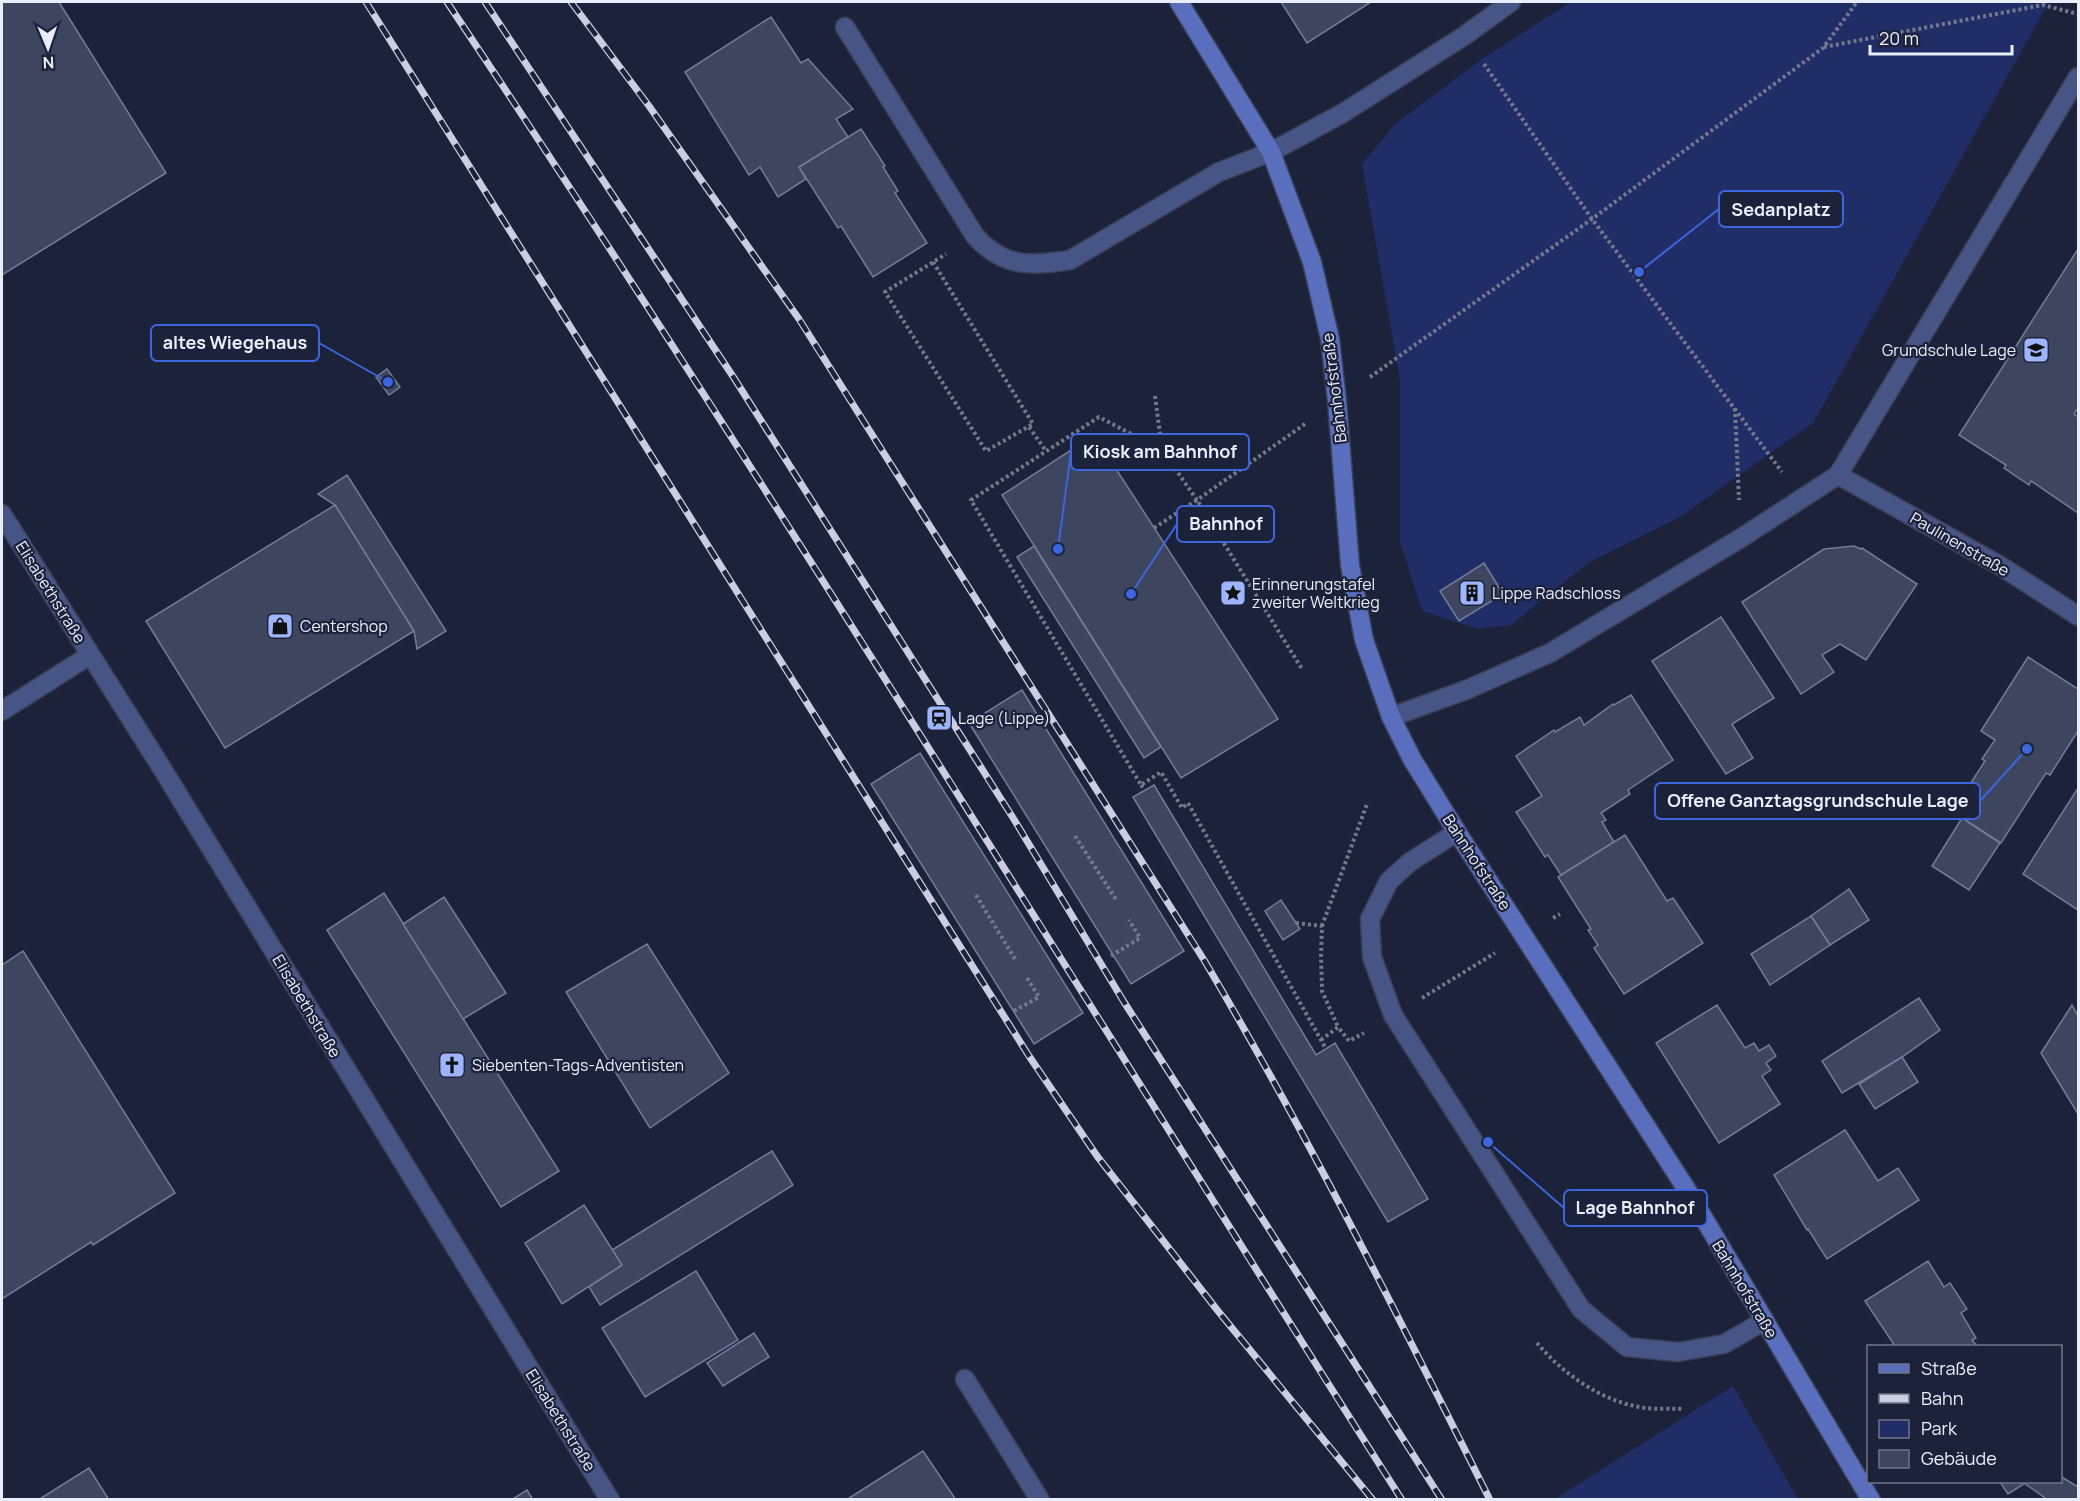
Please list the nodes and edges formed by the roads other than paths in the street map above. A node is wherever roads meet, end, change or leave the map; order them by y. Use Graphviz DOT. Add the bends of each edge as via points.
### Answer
graph roads {
  1 [pos="1179,2"];
  2 [pos="1511,2"];
  3 [pos="845,27"];
  4 [pos="2079,77"];
  5 [pos="1271,152"];
  6 [pos="1838,475"];
  7 [pos="2,514"];
  8 [pos="2079,616"];
  9 [pos="90,655"];
  10 [pos="2,711"];
  11 [pos="1390,717"];
  12 [pos="1457,832"];
  13 [pos="1764,1321"];
  14 [pos="965,1379"];
  15 [pos="610,1500"];
  16 [pos="1040,1500"];
  17 [pos="1871,1500"];
  1 -- 5 [label="main road, Bahnhofstraße"];
  2 -- 5 [label="street" via="1344,113"];
  3 -- 5 [label="street" via="975,236 989,251 1014,262 1046,264 1070,260 1219,172"];
  4 -- 6 [label="street"];
  5 -- 11 [label="main road, Bahnhofstraße" via="1312,262 1330,339 1350,566 1364,640"];
  6 -- 8 [label="street, Paulinenstraße" via="1999,565"];
  6 -- 11 [label="street" via="1550,653 1466,690"];
  7 -- 9 [label="street, Elisabethstraße"];
  9 -- 10 [label="street"];
  9 -- 15 [label="street, Elisabethstraße"];
  11 -- 12 [label="main road, Bahnhofstraße"];
  12 -- 13 [label="main road, Bahnhofstraße" via="1680,1180"];
  12 -- 13 [label="street" via="1389,880 1370,919 1372,957 1393,1015 1581,1309 1627,1347 1678,1352 1724,1344"];
  13 -- 17 [label="main road, Bahnhofstraße"];
  14 -- 16 [label="street"];
}
